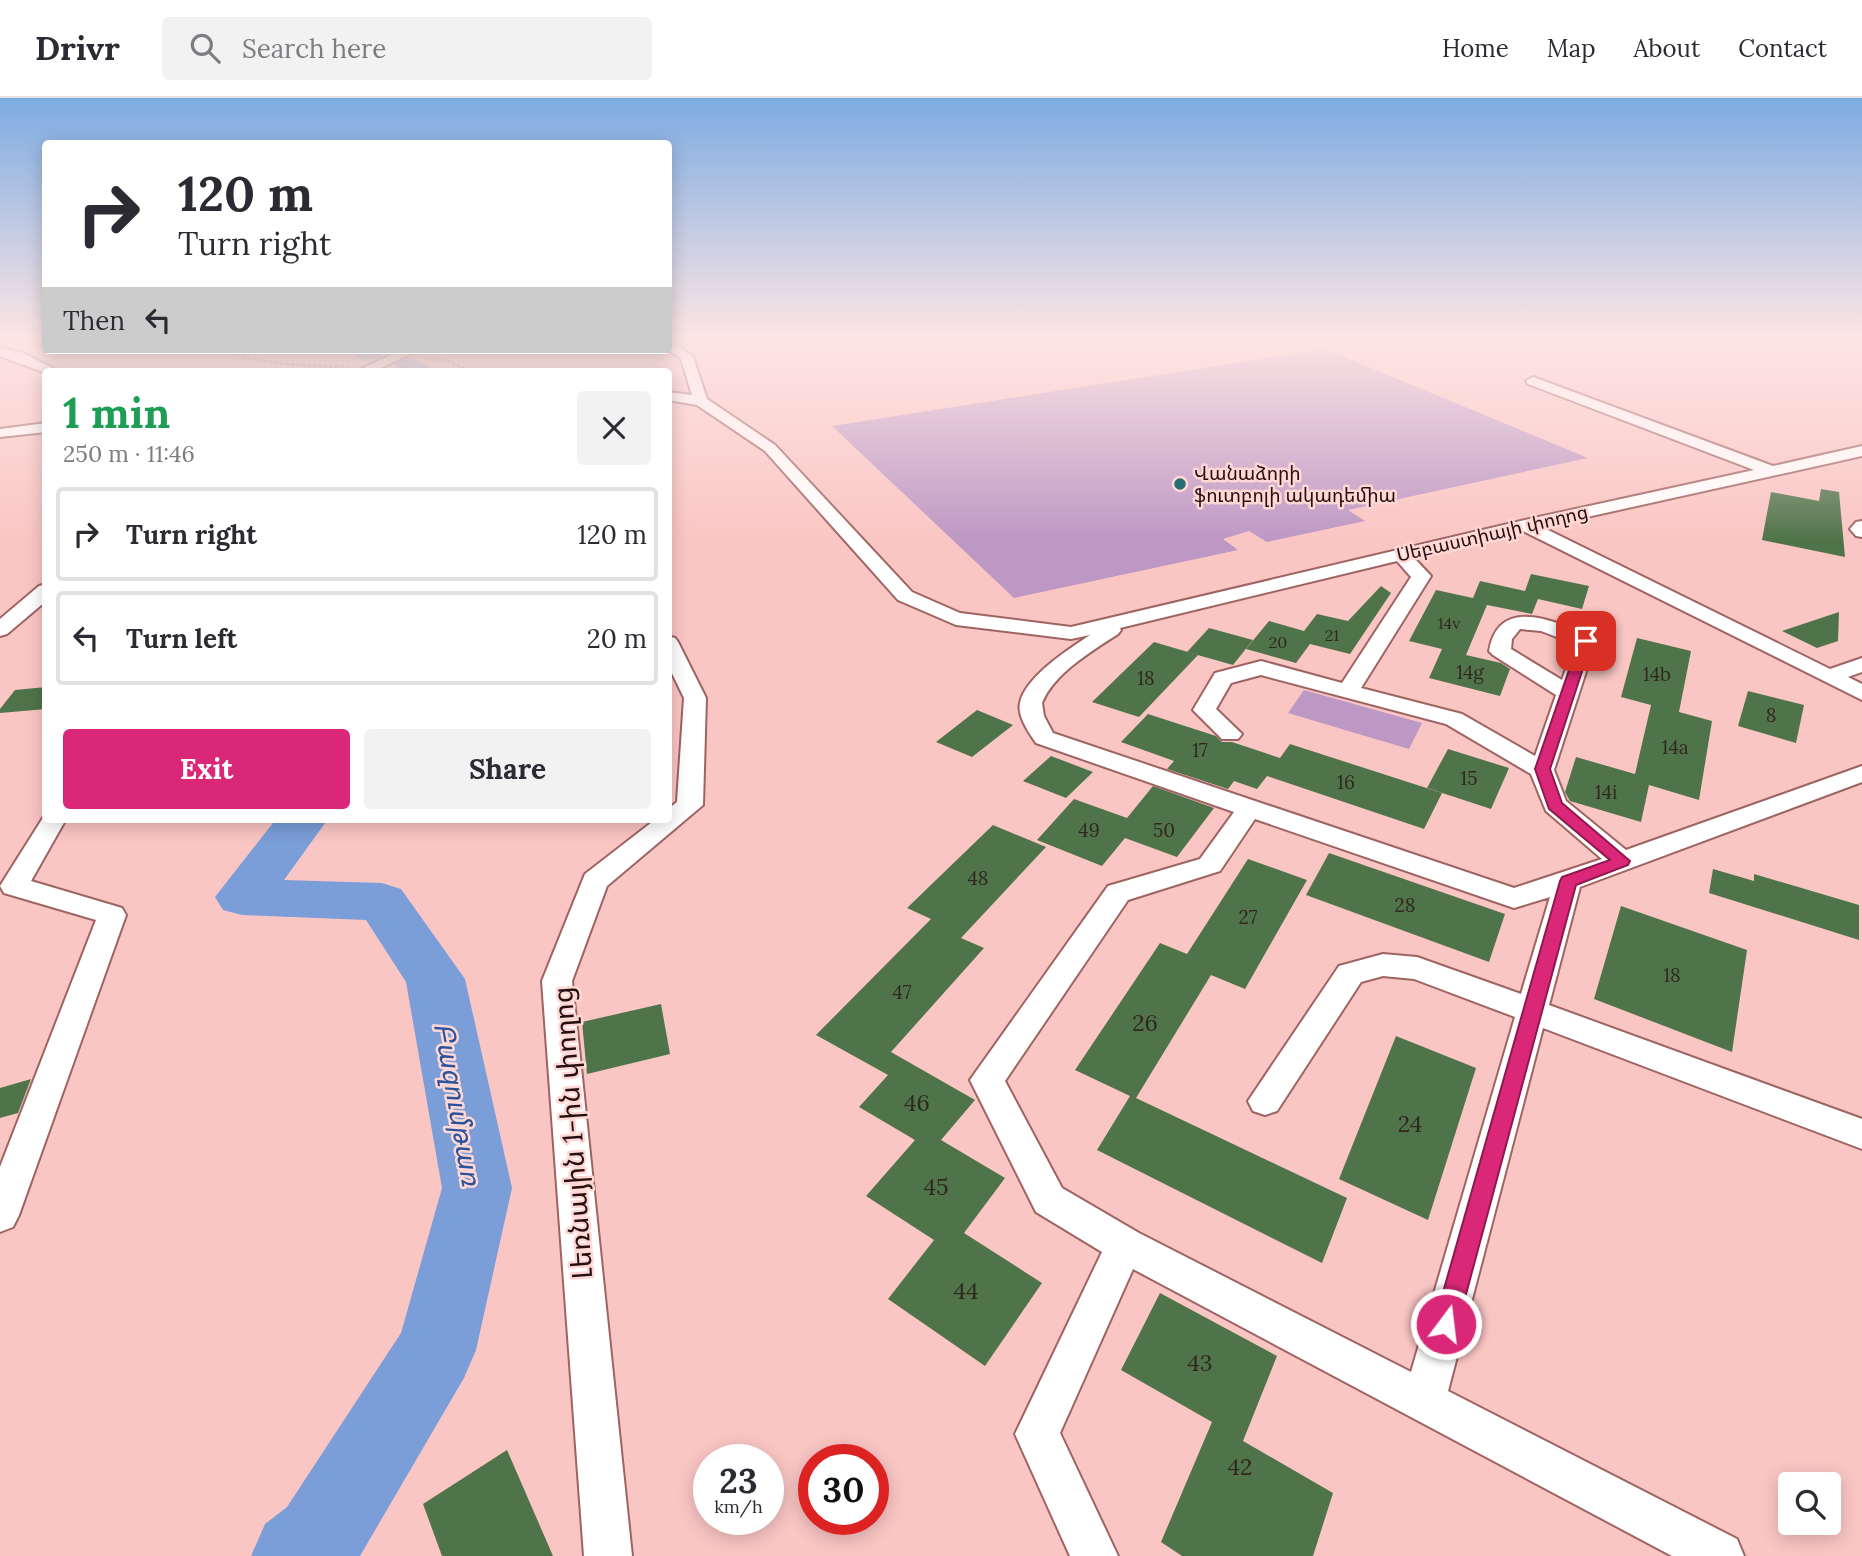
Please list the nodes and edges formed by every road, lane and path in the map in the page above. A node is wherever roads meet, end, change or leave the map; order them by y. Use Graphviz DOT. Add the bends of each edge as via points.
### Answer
graph roads {
  1 [pos="705,404"];
  2 [pos="1594,404"];
  3 [pos="42,428"];
  4 [pos="0,433"];
  5 [pos="1862,451"];
  6 [pos="1772,471"];
  7 [pos="1525,525"];
  8 [pos="1862,526"];
  9 [pos="1862,532"];
  10 [pos="1401,555"];
  11 [pos="42,593"];
  12 [pos="1124,622"];
  13 [pos="1,629"];
  14 [pos="672,650"];
  15 [pos="1862,664"];
  16 [pos="1829,677"];
  17 [pos="1348,690"];
  18 [pos="1568,693"];
  19 [pos="1862,693"];
  20 [pos="1230,734"];
  21 [pos="1542,769"];
  22 [pos="1862,773"];
  23 [pos="1250,808"];
  24 [pos="672,819"];
  25 [pos="51,823"];
  26 [pos="668,823"];
  27 [pos="1622,861"];
  28 [pos="1568,881"];
  29 [pos="1532,1012"];
  30 [pos="1265,1101"];
  31 [pos="1862,1133"];
  32 [pos="0,1215"];
  33 [pos="1125,1245"];
  34 [pos="1424,1402"];
  35 [pos="608,1556"];
  36 [pos="1094,1556"];
  37 [pos="1720,1556"];
  1 -- 12 [label="street, Սեբաստիայի փողոց" via="770,448 905,596 956,619 997,626 1071,633"];
  2 -- 6 [label="street"];
  3 -- 4 [label="street"];
  5 -- 6 [label="street, Սեբաստիայի փողոց"];
  6 -- 7 [label="street, Սեբաստիայի փողոց"];
  7 -- 10 [label="street, Սեբաստիայի փողոց"];
  7 -- 16 [label="street"];
  8 -- 9 [label="street"];
  10 -- 12 [label="street, Սեբաստիայի փողոց"];
  10 -- 17 [label="street" via="1421,576"];
  11 -- 13 [label="street"];
  12 -- 23 [label="street" via="1085,647 1036,691 1030,704 1044,738"];
  14 -- 24 [label="street, Լեռնային 1-ին փողոց" via="695,698 690,805"];
  15 -- 16 [label="street"];
  16 -- 19 [label="street"];
  17 -- 20 [label="street" via="1261,668 1223,678 1204,710"];
  17 -- 21 [label="street" via="1454,719"];
  18 -- 21 [label="street"];
  21 -- 27 [label="street" via="1555,805"];
  22 -- 27 [label="street"];
  23 -- 28 [label="street" via="1514,898"];
  23 -- 33 [label="street" via="1210,864 1118,893 987,1080 1049,1200"];
  25 -- 32 [label="street" via="14,886 112,915"];
  26 -- 35 [label="street, Լեռնային 1-ին փողոց" via="595,881 557,981"];
  27 -- 28 [label="street"];
  28 -- 29 [label="street"];
  29 -- 30 [label="street" via="1417,968 1383,965 1350,974"];
  29 -- 31 [label="street"];
  29 -- 34 [label="street"];
  33 -- 34 [label="street"];
  33 -- 36 [label="street" via="1037,1433"];
  34 -- 37 [label="street"];
}
